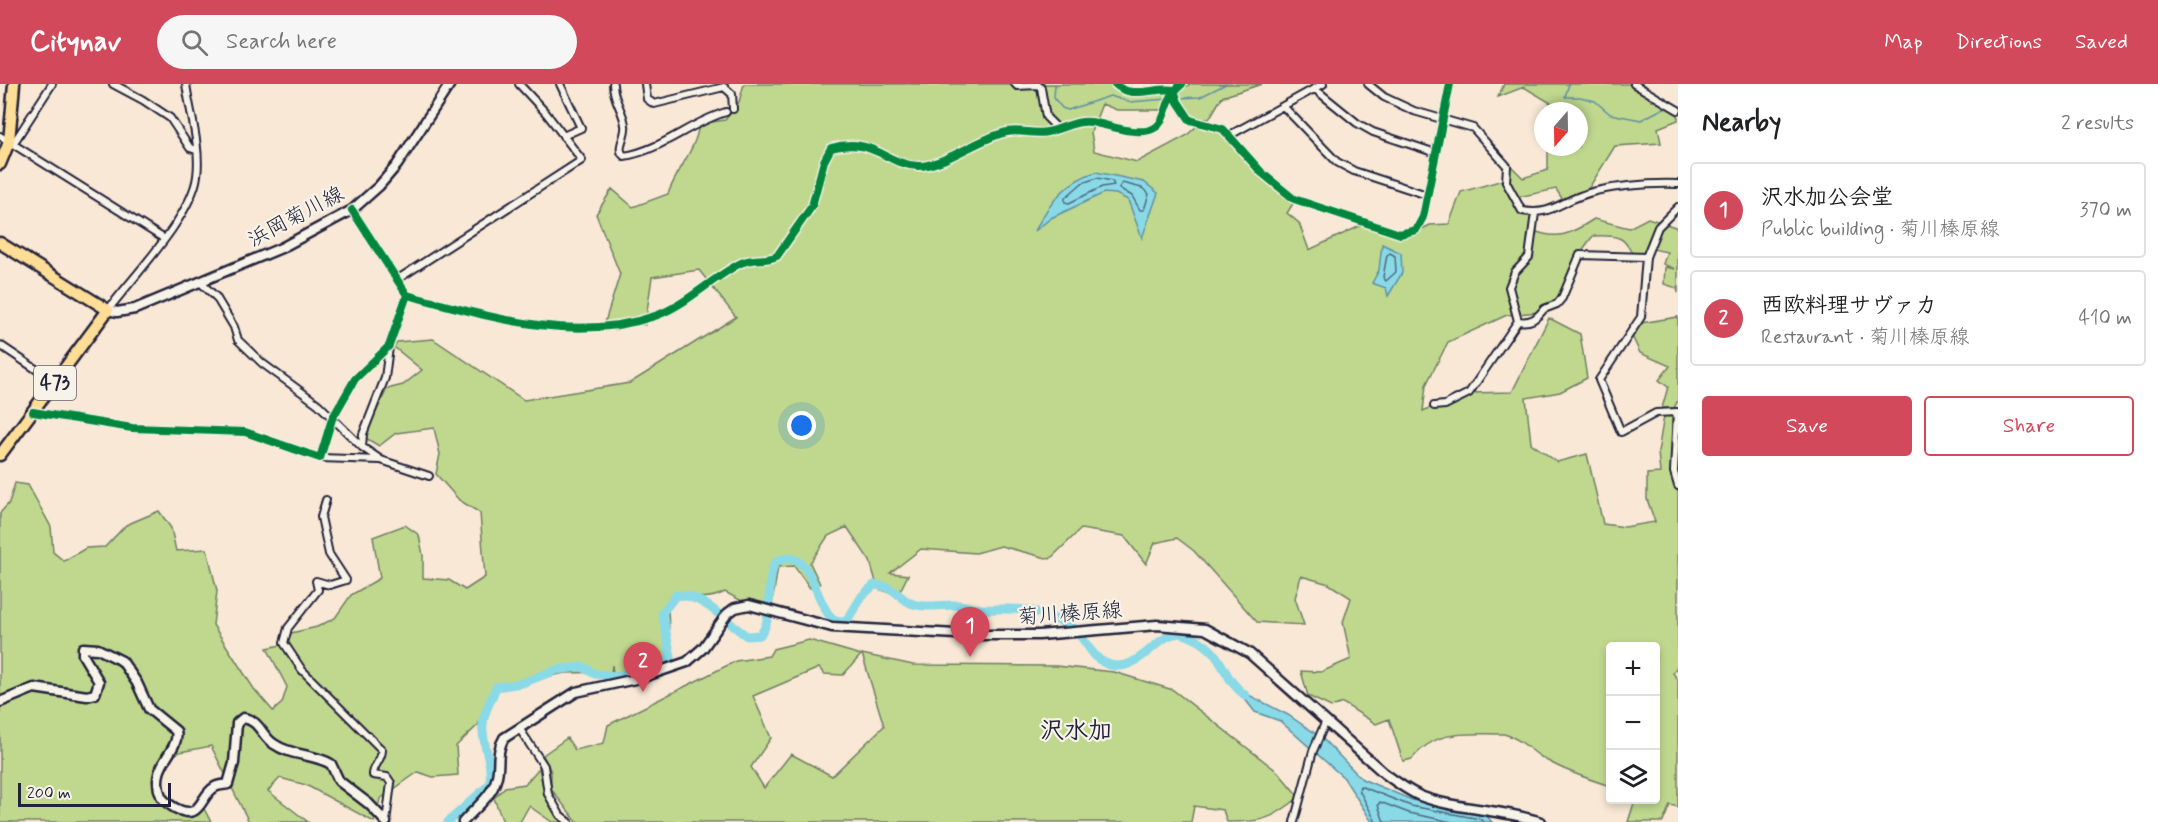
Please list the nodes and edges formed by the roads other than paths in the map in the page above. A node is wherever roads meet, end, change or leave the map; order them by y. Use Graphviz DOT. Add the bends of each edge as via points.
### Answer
graph roads {
  1 [pos="15,84"];
  2 [pos="51,84"];
  3 [pos="113,84"];
  4 [pos="186,84"];
  5 [pos="450,84"];
  6 [pos="519,84"];
  7 [pos="560,84"];
  8 [pos="613,84"];
  9 [pos="645,84"];
  10 [pos="1016,84"];
  11 [pos="1114,84"];
  12 [pos="1182,84"];
  13 [pos="1323,84"];
  14 [pos="1368,84"];
  15 [pos="1450,84"];
  16 [pos="1634,84"];
  17 [pos="1316,89"];
  18 [pos="1174,90"];
  19 [pos="1283,106"];
  20 [pos="1678,110"];
  21 [pos="1442,120"];
  22 [pos="1058,129"];
  23 [pos="1230,135"];
  24 [pos="564,136"];
  25 [pos="7,140"];
  26 [pos="196,150"];
  27 [pos="1436,153"];
  28 [pos="0,164"];
  29 [pos="1678,184"];
  30 [pos="1427,195"];
  31 [pos="1678,207"];
  32 [pos="352,210"];
  33 [pos="1535,213"];
  34 [pos="163,238"];
  35 [pos="0,243"];
  36 [pos="1646,257"];
  37 [pos="398,279"];
  38 [pos="200,282"];
  39 [pos="407,295"];
  40 [pos="108,310"];
  41 [pos="1518,321"];
  42 [pos="0,345"];
  43 [pos="389,346"];
  44 [pos="56,382"];
  45 [pos="1434,406"];
  46 [pos="33,412"];
  47 [pos="332,419"];
  48 [pos="362,447"];
  49 [pos="1,452"];
  50 [pos="320,458"];
  51 [pos="381,460"];
  52 [pos="429,476"];
  53 [pos="1678,486"];
  54 [pos="326,500"];
  55 [pos="0,702"];
  56 [pos="1326,722"];
  57 [pos="519,728"];
  58 [pos="386,822"];
  59 [pos="463,822"];
  60 [pos="569,822"];
  61 [pos="1294,822"];
  62 [pos="1541,822"];
  1 -- 25 [label="highway"];
  2 -- 25 [label="street"];
  3 -- 26 [label="street" via="158,108 170,118 190,148"];
  4 -- 26 [label="street"];
  5 -- 32 [label="main road, 浜岡菊川線" via="397,165"];
  6 -- 24 [label="street"];
  7 -- 24 [label="street" via="581,128"];
  8 -- 9 [label="street" via="625,124 620,149 624,156 648,152 705,119 729,111 732,94 724,87 654,104 648,99"];
  10 -- 22 [label="street" via="1041,88 1046,117"];
  11 -- 18 [label="street" via="1124,91"];
  12 -- 18 [label="street"];
  13 -- 17 [label="street"];
  14 -- 21 [label="street" via="1384,97"];
  15 -- 21 [label="street"];
  16 -- 20 [label="street"];
  17 -- 19 [label="street"];
  17 -- 27 [label="street" via="1365,127"];
  18 -- 22 [label="street" via="1163,120 1150,130 1141,132 1090,122"];
  18 -- 23 [label="street" via="1190,120 1219,126"];
  19 -- 23 [label="street"];
  19 -- 30 [label="street" via="1337,162"];
  21 -- 27 [label="street"];
  21 -- 33 [label="street" via="1473,128 1507,166 1506,182 1520,209"];
  22 -- 39 [label="street" via="1039,133 1007,131 927,166 909,165 864,146 831,148 812,206 777,256 743,262 655,316 592,327 520,323"];
  23 -- 30 [label="street" via="1262,173 1294,199 1392,233 1416,230"];
  24 -- 37 [label="street" via="582,160"];
  25 -- 28 [label="highway"];
  25 -- 34 [label="street"];
  26 -- 34 [label="street" via="194,191"];
  27 -- 30 [label="street"];
  29 -- 33 [label="street" via="1652,183 1589,194"];
  31 -- 36 [label="street" via="1658,227"];
  32 -- 37 [label="street"];
  32 -- 38 [label="main road, 浜岡菊川線" via="306,237"];
  33 -- 41 [label="street" via="1529,257 1515,272 1509,286"];
  34 -- 40 [label="street"];
  35 -- 40 [label="highway"];
  36 -- 41 [label="street" via="1580,255 1557,304 1544,309 1539,317"];
  36 -- 53 [label="street" via="1641,317 1599,380 1622,432 1656,413 1677,412 1674,472"];
  37 -- 39 [label="street"];
  38 -- 40 [label="main road, 浜岡菊川線" via="135,309"];
  38 -- 47 [label="street" via="216,297 234,327 237,340"];
  39 -- 43 [label="street"];
  40 -- 44 [label="highway, 473"];
  41 -- 45 [label="street" via="1469,393"];
  42 -- 44 [label="street"];
  43 -- 47 [label="street" via="359,373"];
  43 -- 48 [label="street" via="385,378 363,434"];
  44 -- 46 [label="highway, 473"];
  46 -- 49 [label="highway, 473"];
  46 -- 50 [label="street" via="132,428 245,432"];
  47 -- 48 [label="street"];
  47 -- 50 [label="street"];
  48 -- 51 [label="street"];
  50 -- 51 [label="street"];
  51 -- 52 [label="street"];
  54 -- 58 [label="street" via="322,521 329,554 346,580 330,585 316,581 318,590 288,628 284,643 302,670 382,750 373,775 387,777 391,783"];
  55 -- 58 [label="main road" via="34,688 95,694 99,682 83,648 98,649 122,661 149,710 176,731 174,747 162,760 160,770 161,796 168,804 187,812 195,809 214,787 228,784 237,723 243,718 256,723 270,743 281,749 331,764 339,781"];
  56 -- 57 [label="main road, 菊川榛原線" via="1250,653 1205,629 1177,625 1009,636 820,625 749,605 726,614 703,648 687,662 640,678 576,692"];
  56 -- 61 [label="street" via="1313,751"];
  56 -- 62 [label="main road, 菊川榛原線" via="1404,788 1442,801 1514,813"];
  57 -- 59 [label="main road, 菊川榛原線" via="504,738 499,747 497,779"];
  57 -- 60 [label="street" via="544,766 548,794"];
}
